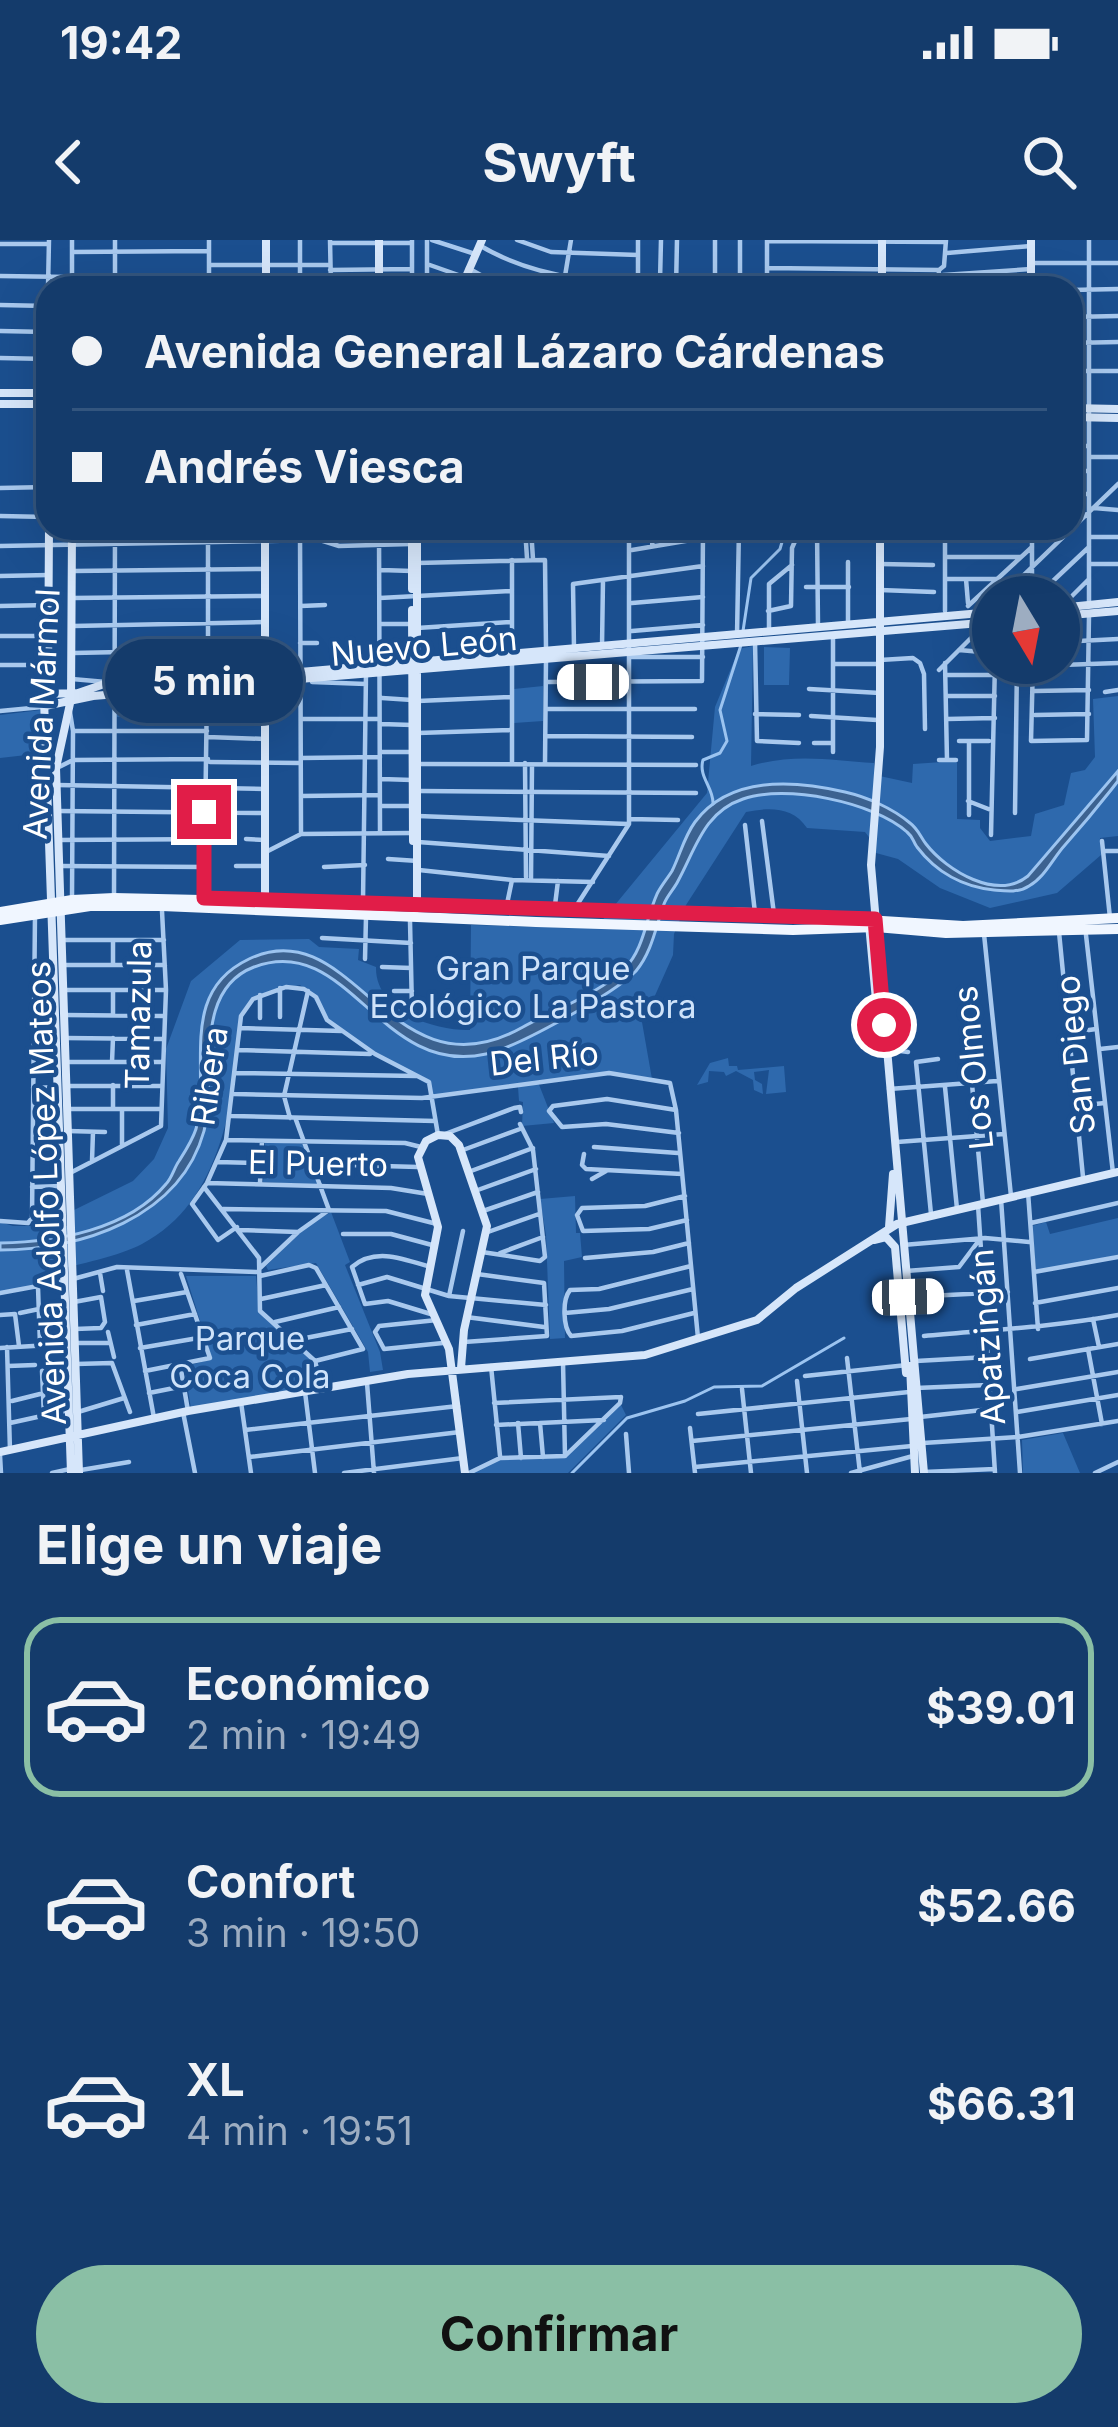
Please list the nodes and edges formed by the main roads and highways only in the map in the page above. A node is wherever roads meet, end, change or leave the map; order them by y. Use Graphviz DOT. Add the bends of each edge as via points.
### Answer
graph roads {
  1 [pos="584,895"];
  2 [pos="299,905"];
  3 [pos="62,906"];
  4 [pos="574,909"];
  5 [pos="596,910"];
  6 [pos="508,912"];
  7 [pos="0,916"];
  8 [pos="623,917"];
  9 [pos="536,922"];
  10 [pos="872,922"];
  11 [pos="1115,922"];
  12 [pos="1003,925"];
  13 [pos="984,934"];
  1 -- 5 [label="main road"];
  2 -- 3 [label="main road"];
  2 -- 3 [label="main road" via="114,898"];
  2 -- 6 [label="main road"];
  3 -- 7 [label="main road"];
  3 -- 7 [label="main road"];
  4 -- 5 [label="main road"];
  4 -- 6 [label="main road"];
  4 -- 9 [label="main road" via="571,918"];
  5 -- 8 [label="main road"];
  6 -- 9 [label="main road"];
  8 -- 9 [label="main road"];
  8 -- 10 [label="main road" via="680,925"];
  8 -- 10 [label="main road" via="676,911"];
  10 -- 12 [label="main road"];
  10 -- 13 [label="main road"];
  11 -- 12 [label="main road"];
  11 -- 13 [label="main road" via="1085,931"];
  12 -- 13 [label="main road"];
}
